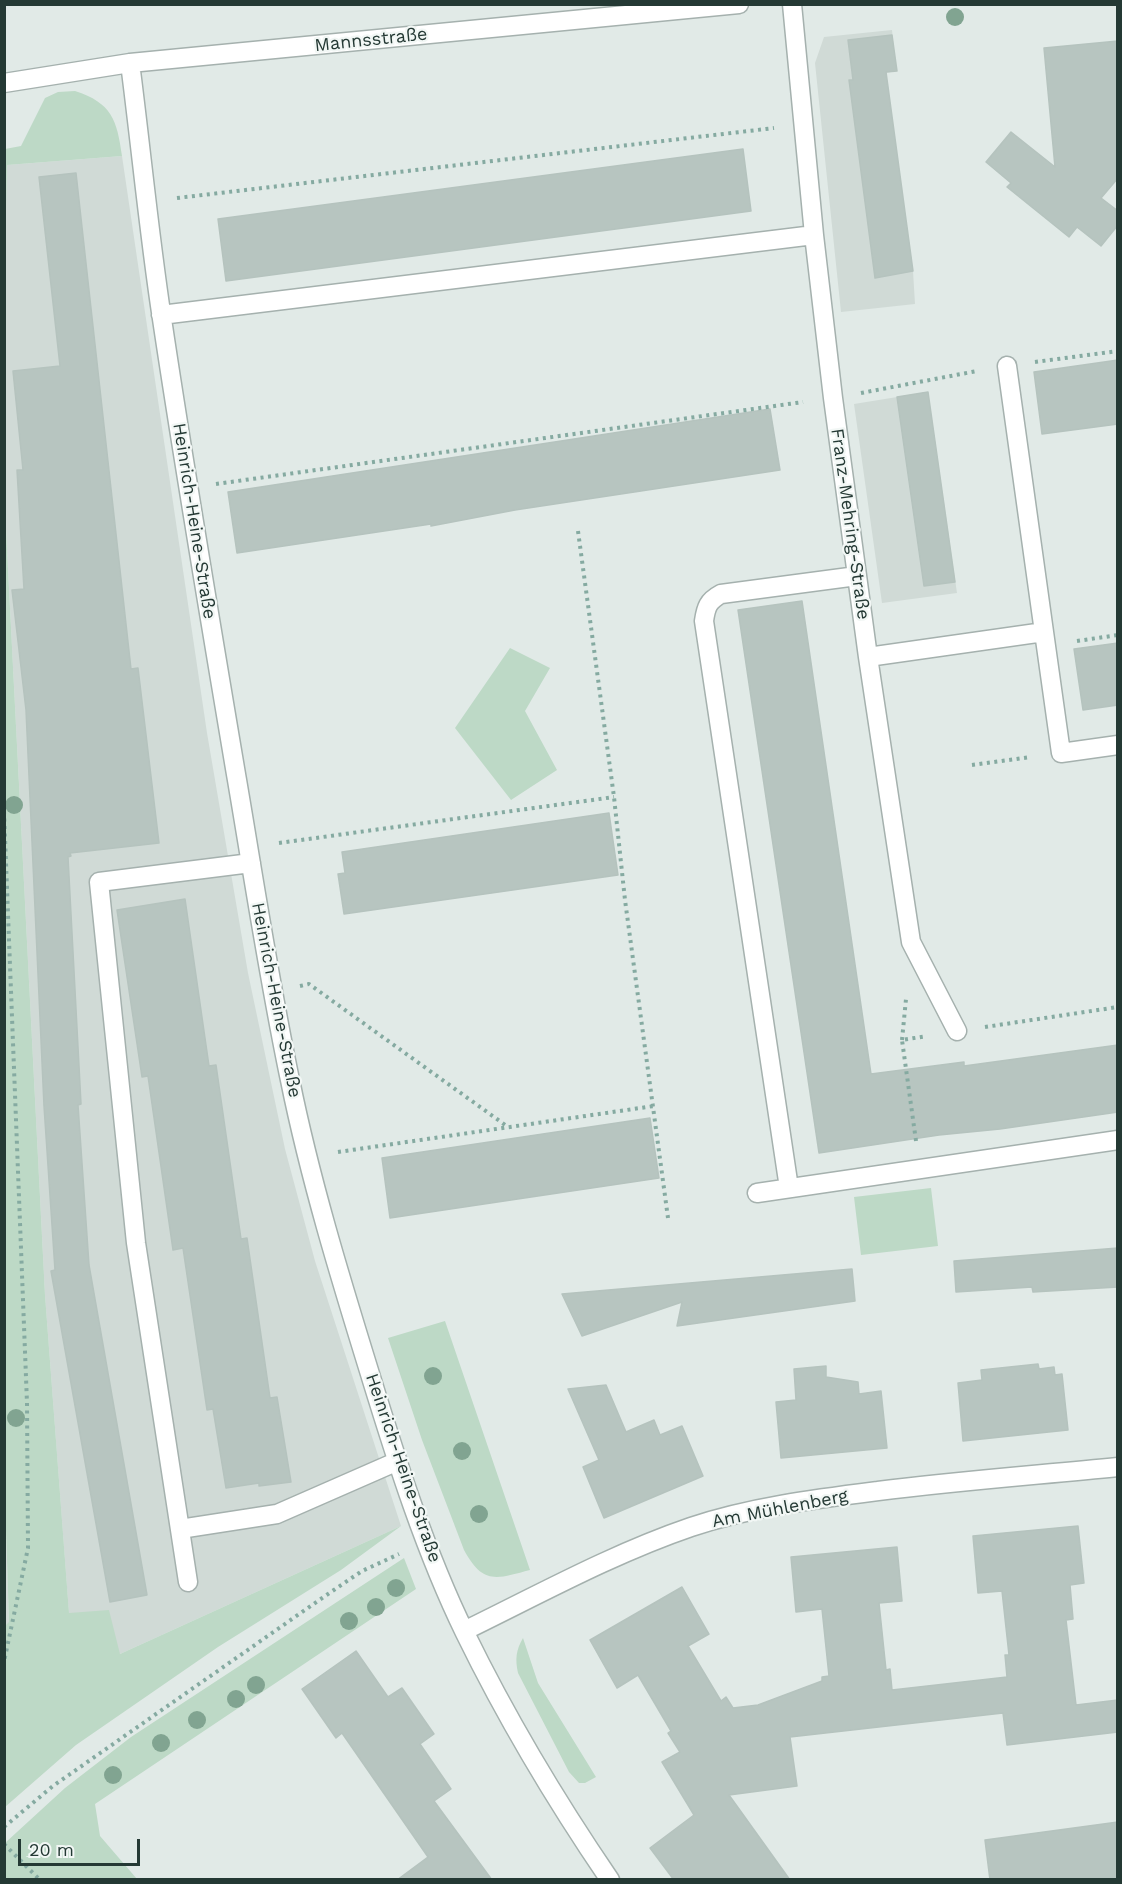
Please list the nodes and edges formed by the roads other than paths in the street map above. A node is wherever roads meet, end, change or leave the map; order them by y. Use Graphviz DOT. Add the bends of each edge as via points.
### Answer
graph roads {
  1 [pos="739,4"];
  2 [pos="792,4"];
  3 [pos="130,63"];
  4 [pos="4,83"];
  5 [pos="814,235"];
  6 [pos="161,315"];
  7 [pos="1006,366"];
  8 [pos="857,576"];
  9 [pos="1045,639"];
  10 [pos="868,657"];
  11 [pos="1118,746"];
  12 [pos="250,855"];
  13 [pos="957,1031"];
  14 [pos="1118,1140"];
  15 [pos="789,1188"];
  16 [pos="757,1193"];
  17 [pos="398,1461"];
  18 [pos="1118,1467"];
  19 [pos="180,1529"];
  20 [pos="188,1582"];
  21 [pos="464,1631"];
  22 [pos="610,1880"];
  1 -- 3 [label="street, Mannsstraße"];
  2 -- 5 [label="street, Franz-Mehring-Straße"];
  3 -- 4 [label="street, Mannsstraße"];
  3 -- 6 [label="street, Heinrich-Heine-Straße"];
  5 -- 6 [label="street"];
  5 -- 8 [label="street, Franz-Mehring-Straße"];
  6 -- 12 [label="street, Heinrich-Heine-Straße"];
  7 -- 9 [label="street"];
  8 -- 10 [label="street, Franz-Mehring-Straße"];
  8 -- 15 [label="street" via="721,594 706,607 704,621"];
  9 -- 10 [label="street"];
  9 -- 11 [label="street" via="1062,753"];
  10 -- 13 [label="street, Franz-Mehring-Straße" via="911,942"];
  12 -- 17 [label="street, Heinrich-Heine-Straße" via="272,990 308,1157 341,1280"];
  12 -- 19 [label="street" via="99,882 136,1243"];
  14 -- 15 [label="street"];
  15 -- 16 [label="street"];
  17 -- 19 [label="street" via="277,1514"];
  17 -- 21 [label="street, Heinrich-Heine-Straße"];
  18 -- 21 [label="street, Am Mühlenberg" via="917,1486 762,1509 693,1527 633,1549"];
  19 -- 20 [label="street"];
  21 -- 22 [label="street, Heinrich-Heine-Straße" via="561,1807"];
}
